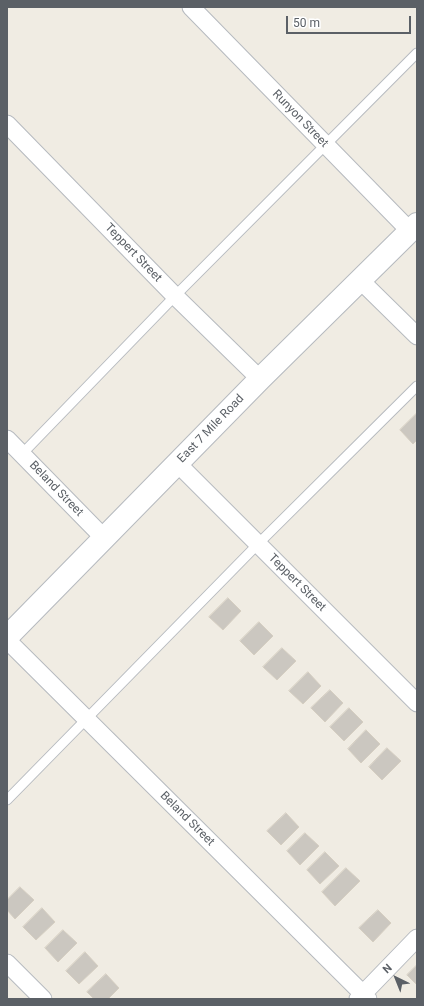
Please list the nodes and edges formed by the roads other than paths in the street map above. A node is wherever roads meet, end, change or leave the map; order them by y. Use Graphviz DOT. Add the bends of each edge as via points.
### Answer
graph roads {
  1 [pos="191,7"];
  2 [pos="417,53"];
  3 [pos="7,124"];
  4 [pos="326,145"];
  5 [pos="414,227"];
  6 [pos="360,280"];
  7 [pos="176,296"];
  8 [pos="417,336"];
  9 [pos="260,379"];
  10 [pos="417,386"];
  11 [pos="7,440"];
  12 [pos="22,454"];
  13 [pos="178,464"];
  14 [pos="104,538"];
  15 [pos="258,544"];
  16 [pos="7,638"];
  17 [pos="417,703"];
  18 [pos="86,719"];
  19 [pos="7,800"];
  20 [pos="417,938"];
  21 [pos="7,963"];
  22 [pos="363,997"];
  23 [pos="43,999"];
  1 -- 4 [label="street, Runyon Street"];
  2 -- 4 [label="lane"];
  3 -- 7 [label="street, Teppert Street"];
  4 -- 5 [label="street, Runyon Street"];
  4 -- 7 [label="lane"];
  5 -- 6 [label="street, East 7 Mile Road"];
  6 -- 8 [label="street"];
  6 -- 9 [label="street, East 7 Mile Road"];
  7 -- 9 [label="street, Teppert Street"];
  7 -- 12 [label="lane"];
  9 -- 13 [label="street, East 7 Mile Road"];
  10 -- 15 [label="lane"];
  11 -- 12 [label="street, Beland Street"];
  12 -- 14 [label="street, Beland Street"];
  13 -- 14 [label="street, East 7 Mile Road"];
  13 -- 15 [label="street, Teppert Street"];
  14 -- 16 [label="street, East 7 Mile Road"];
  15 -- 17 [label="street, Teppert Street"];
  15 -- 18 [label="lane"];
  16 -- 18 [label="street, Beland Street"];
  18 -- 19 [label="lane"];
  18 -- 22 [label="street, Beland Street"];
  20 -- 22 [label="street"];
  21 -- 23 [label="street"];
}
